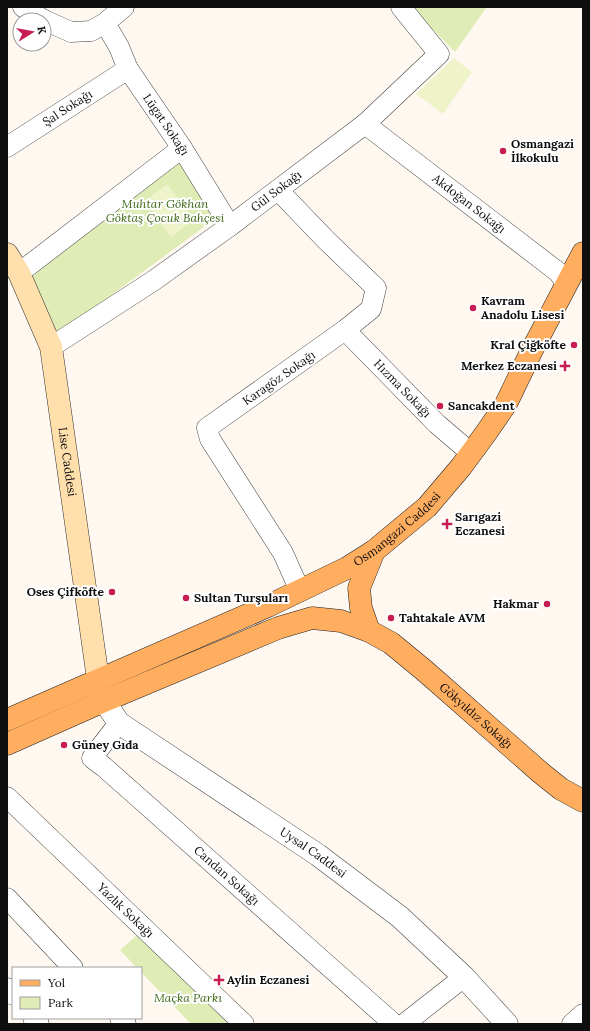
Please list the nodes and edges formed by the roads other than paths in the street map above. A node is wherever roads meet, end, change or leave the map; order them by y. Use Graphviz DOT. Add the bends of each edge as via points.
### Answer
graph roads {
  1 [pos="124,7"];
  2 [pos="401,7"];
  3 [pos="105,23"];
  4 [pos="52,24"];
  5 [pos="128,69"];
  6 [pos="365,124"];
  7 [pos="7,147"];
  8 [pos="182,148"];
  9 [pos="278,190"];
  10 [pos="230,226"];
  11 [pos="583,253"];
  12 [pos="7,254"];
  13 [pos="19,273"];
  14 [pos="564,288"];
  15 [pos="345,330"];
  16 [pos="51,347"];
  17 [pos="465,447"];
  18 [pos="374,551"];
  19 [pos="300,591"];
  20 [pos="369,631"];
  21 [pos="98,679"];
  22 [pos="104,701"];
  23 [pos="7,720"];
  24 [pos="119,723"];
  25 [pos="7,744"];
  26 [pos="7,797"];
  27 [pos="583,801"];
  28 [pos="7,898"];
  29 [pos="72,967"];
  30 [pos="464,977"];
  31 [pos="583,1014"];
  32 [pos="244,1024"];
  33 [pos="394,1024"];
  34 [pos="404,1024"];
  35 [pos="508,1024"];
  36 [pos="572,1024"];
  1 -- 3 [label="street"];
  2 -- 6 [label="street, Gül Sokağı" via="439,54"];
  3 -- 4 [label="street" via="91,31 70,32"];
  3 -- 5 [label="street, Lügat Sokağı"];
  5 -- 7 [label="street, Şal Sokağı"];
  5 -- 8 [label="street, Lügat Sokağı"];
  6 -- 9 [label="street, Gül Sokağı"];
  6 -- 14 [label="street, Akdoğan Sokağı" via="558,272 564,280"];
  8 -- 10 [label="street, Lügat Sokağı"];
  8 -- 13 [label="street"];
  9 -- 10 [label="street, Gül Sokağı"];
  9 -- 15 [label="street, Karagöz Sokağı" via="376,288 371,309"];
  10 -- 16 [label="street, Gül Sokağı" via="154,281"];
  11 -- 14 [label="main road, Osmangazi Caddesi"];
  12 -- 13 [label="main road, Lise Caddesi"];
  13 -- 16 [label="main road, Lise Caddesi"];
  14 -- 17 [label="main road, Osmangazi Caddesi" via="506,404"];
  15 -- 17 [label="street, Hızma Sokağı" via="437,424"];
  15 -- 19 [label="street, Karagöz Sokağı" via="207,428 210,439 283,553"];
  16 -- 21 [label="main road, Lise Caddesi"];
  17 -- 18 [label="main road, Osmangazi Caddesi" via="427,507"];
  18 -- 19 [label="main road, Osmangazi Caddesi" via="347,568"];
  18 -- 20 [label="main road" via="359,588 361,608"];
  19 -- 21 [label="main road, Osmangazi Caddesi"];
  20 -- 22 [label="main road" via="341,622 312,618 284,626"];
  20 -- 27 [label="main road, Gökyıldız Sokağı" via="391,643 425,671 540,774"];
  21 -- 22 [label="main road"];
  21 -- 23 [label="main road, Osmangazi Caddesi"];
  22 -- 24 [label="street, Uysal Caddesi"];
  22 -- 25 [label="main road"];
  24 -- 30 [label="street, Uysal Caddesi" via="318,855 400,917"];
  24 -- 33 [label="street, Candan Sokağı" via="92,758"];
  26 -- 32 [label="street, Yazlık Sokağı"];
  28 -- 29 [label="street"];
  30 -- 34 [label="street"];
  30 -- 35 [label="street, Uysal Caddesi"];
  31 -- 36 [label="street"];
}
